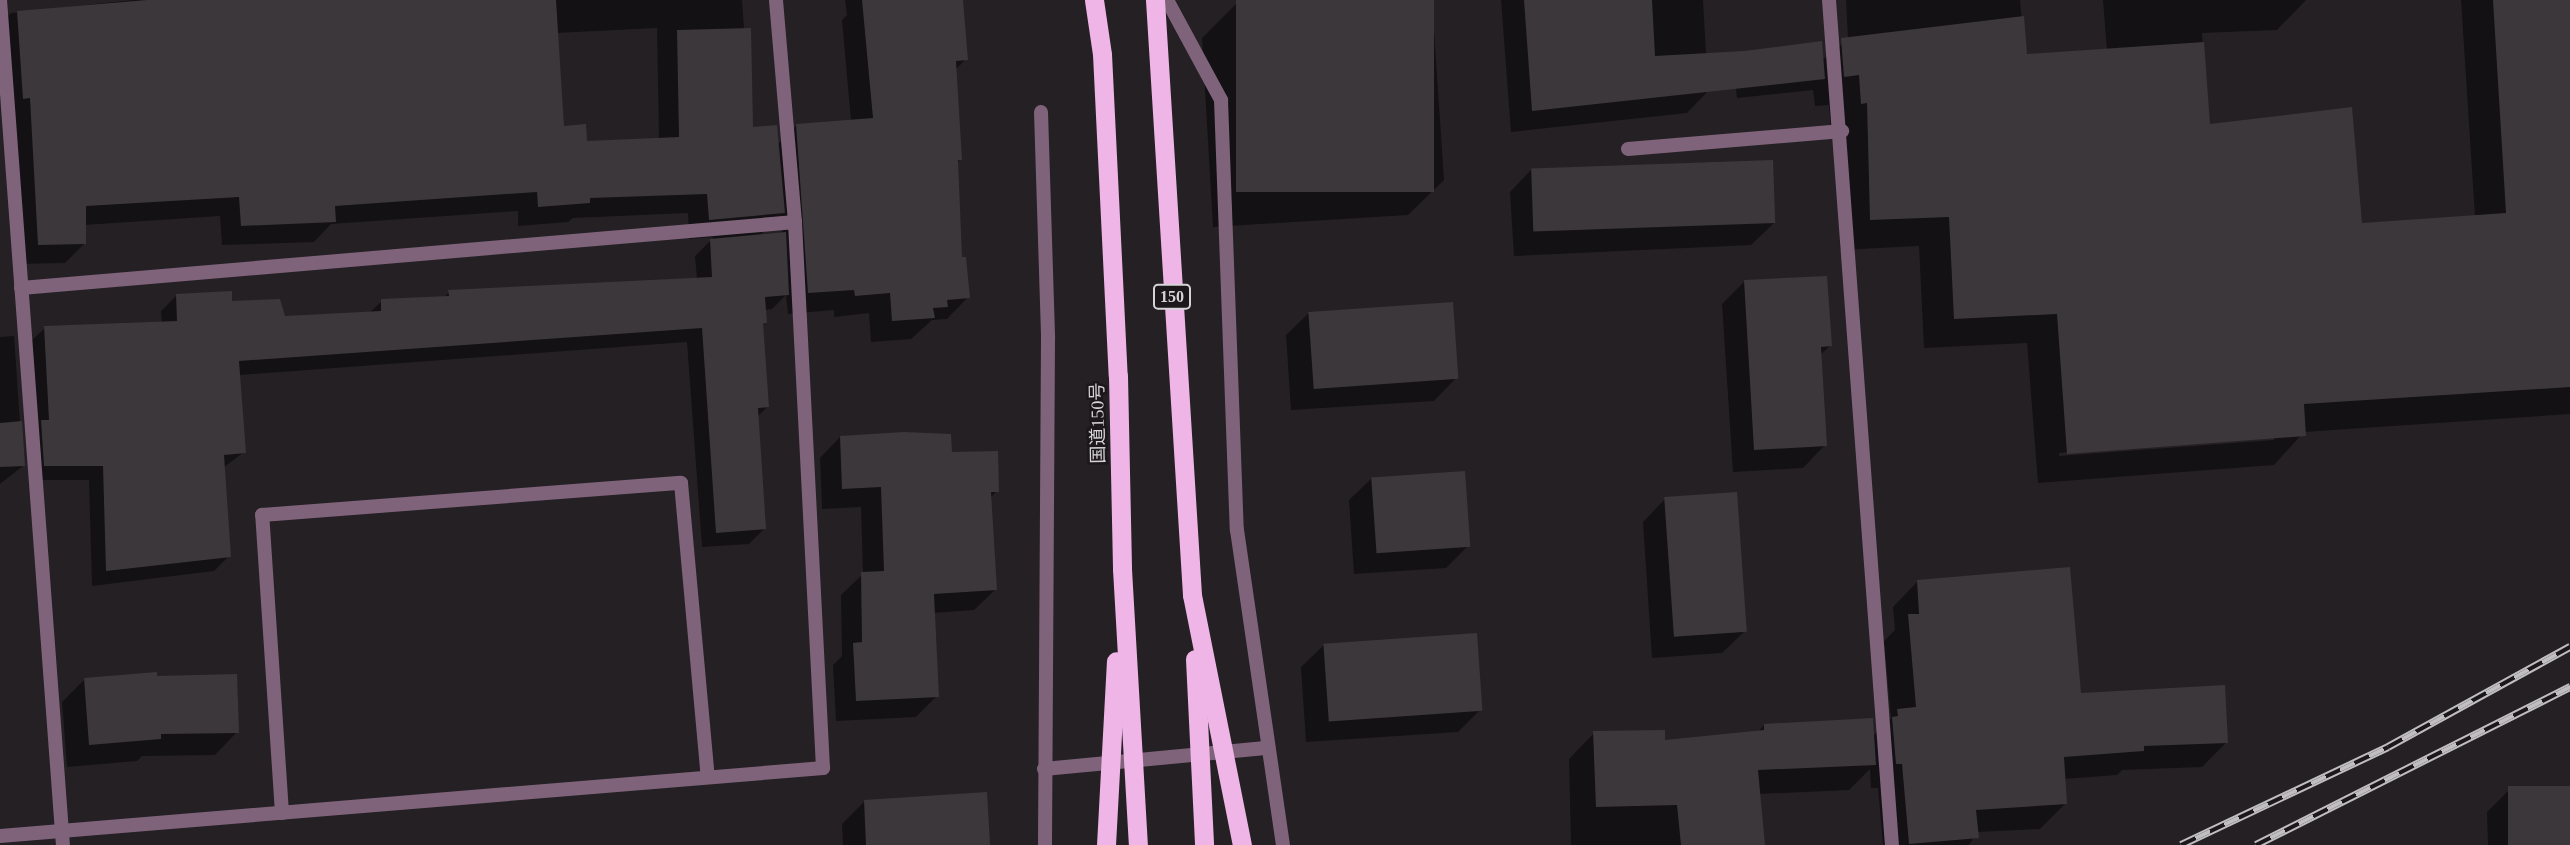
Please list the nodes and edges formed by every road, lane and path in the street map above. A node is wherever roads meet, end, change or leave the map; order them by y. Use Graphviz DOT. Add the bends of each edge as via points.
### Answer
graph roads {
  1 [pos="0,0"];
  2 [pos="776,0"];
  3 [pos="1094,0"];
  4 [pos="1155,0"];
  5 [pos="1167,0"];
  6 [pos="1829,0"];
  7 [pos="1041,112"];
  8 [pos="1842,131"];
  9 [pos="1628,149"];
  10 [pos="795,222"];
  11 [pos="21,288"];
  12 [pos="1122,569"];
  13 [pos="1192,595"];
  14 [pos="1268,748"];
  15 [pos="1044,769"];
  16 [pos="708,777"];
  17 [pos="282,813"];
  18 [pos="0,836"];
  19 [pos="63,838"];
  20 [pos="1045,845"];
  21 [pos="1106,845"];
  22 [pos="1138,845"];
  23 [pos="1204,845"];
  24 [pos="1242,845"];
  25 [pos="1283,845"];
  26 [pos="1892,845"];
  1 -- 11 [label="street"];
  2 -- 10 [label="street"];
  3 -- 12 [label="highway, 国道150号" via="1102,54 1118,376"];
  4 -- 13 [label="highway, 150"];
  5 -- 14 [label="street" via="1221,100 1237,530"];
  6 -- 8 [label="street"];
  7 -- 15 [label="street" via="1048,338"];
  8 -- 9 [label="street"];
  8 -- 26 [label="street"];
  10 -- 11 [label="street"];
  10 -- 16 [label="street" via="823,768"];
  11 -- 19 [label="street"];
  12 -- 21 [label="highway, bridge"];
  12 -- 22 [label="highway, 国道150号, bridge"];
  13 -- 23 [label="highway, 150, bridge"];
  13 -- 24 [label="highway, 150, bridge"];
  14 -- 15 [label="street"];
  14 -- 25 [label="street"];
  15 -- 20 [label="street"];
  16 -- 17 [label="street"];
  16 -- 17 [label="street" via="681,483 262,515"];
  17 -- 19 [label="street"];
  18 -- 19 [label="street"];
}
